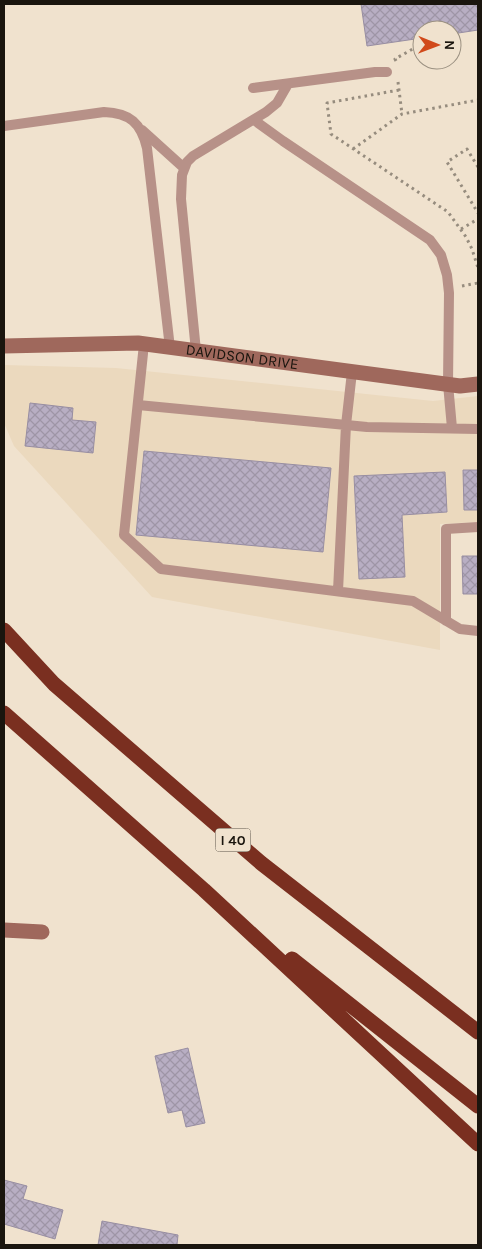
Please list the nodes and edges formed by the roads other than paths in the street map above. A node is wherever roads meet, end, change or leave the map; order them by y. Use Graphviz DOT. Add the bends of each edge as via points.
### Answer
graph roads {
  1 [pos="387,72"];
  2 [pos="288,84"];
  3 [pos="253,88"];
  4 [pos="254,120"];
  5 [pos="4,126"];
  6 [pos="140,128"];
  7 [pos="184,168"];
  8 [pos="144,344"];
  9 [pos="4,346"];
  10 [pos="170,348"];
  11 [pos="196,351"];
  12 [pos="352,372"];
  13 [pos="448,384"];
  14 [pos="478,384"];
  15 [pos="138,405"];
  16 [pos="346,425"];
  17 [pos="452,428"];
  18 [pos="478,429"];
  19 [pos="478,526"];
  20 [pos="338,591"];
  21 [pos="446,621"];
  22 [pos="4,630"];
  23 [pos="478,631"];
  24 [pos="4,713"];
  25 [pos="204,890"];
  26 [pos="4,930"];
  27 [pos="42,932"];
  28 [pos="478,1032"];
  29 [pos="478,1106"];
  30 [pos="478,1144"];
  1 -- 2 [label="lane"];
  2 -- 3 [label="lane"];
  2 -- 4 [label="lane" via="277,103"];
  4 -- 7 [label="lane" via="193,156"];
  4 -- 13 [label="lane" via="430,240 438,249 449,293"];
  5 -- 6 [label="lane" via="117,112"];
  6 -- 7 [label="lane"];
  6 -- 10 [label="lane" via="147,148"];
  7 -- 11 [label="lane" via="181,199"];
  8 -- 9 [label="street, DAVIDSON DRIVE"];
  8 -- 10 [label="street, DAVIDSON DRIVE"];
  8 -- 15 [label="lane"];
  10 -- 11 [label="street, DAVIDSON DRIVE"];
  11 -- 12 [label="street, DAVIDSON DRIVE"];
  12 -- 13 [label="street, DAVIDSON DRIVE"];
  12 -- 16 [label="lane"];
  13 -- 14 [label="street, DAVIDSON DRIVE"];
  13 -- 17 [label="lane"];
  15 -- 16 [label="lane"];
  15 -- 20 [label="lane" via="124,535 161,569"];
  16 -- 17 [label="lane"];
  16 -- 20 [label="lane"];
  17 -- 18 [label="lane"];
  19 -- 21 [label="lane" via="446,528"];
  20 -- 21 [label="lane" via="413,600"];
  21 -- 23 [label="lane" via="460,629"];
  22 -- 28 [label="highway, I 40" via="54,684 261,863"];
  24 -- 25 [label="highway"];
  25 -- 29 [label="highway"];
  25 -- 30 [label="highway"];
  26 -- 27 [label="street"];
}
